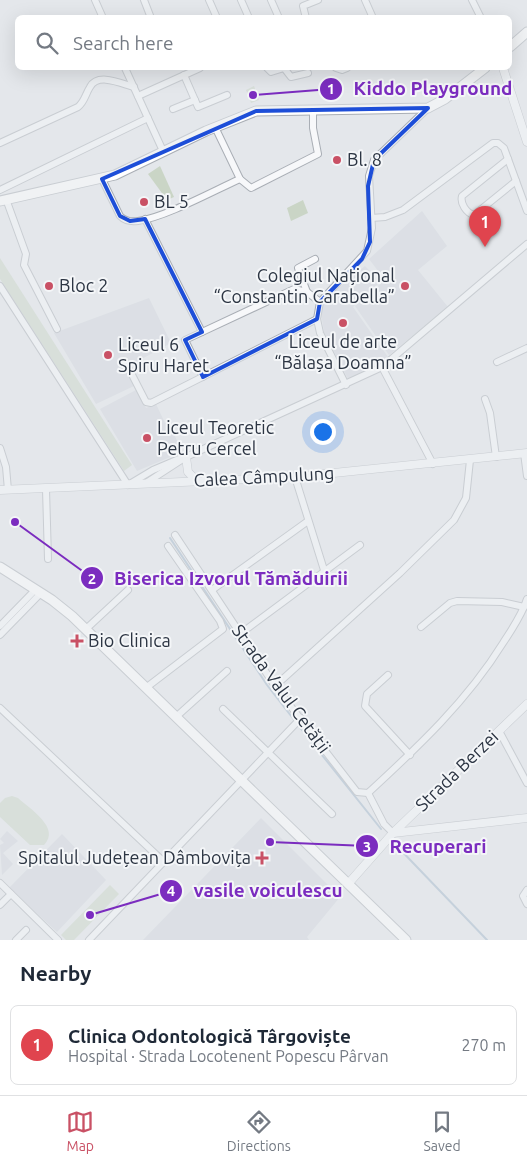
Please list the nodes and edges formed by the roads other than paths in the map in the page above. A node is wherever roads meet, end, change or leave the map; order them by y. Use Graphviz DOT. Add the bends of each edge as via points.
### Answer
graph roads {
  1 [pos="95,0"];
  2 [pos="144,0"];
  3 [pos="209,0"];
  4 [pos="241,0"];
  5 [pos="271,0"];
  6 [pos="318,0"];
  7 [pos="365,0"];
  8 [pos="472,0"];
  9 [pos="102,15"];
  10 [pos="150,15"];
  11 [pos="216,15"];
  12 [pos="248,15"];
  13 [pos="278,15"];
  14 [pos="305,15"];
  15 [pos="372,15"];
  16 [pos="480,15"];
  17 [pos="527,32"];
  18 [pos="512,45"];
  19 [pos="127,70"];
  20 [pos="195,70"];
  21 [pos="286,70"];
  22 [pos="482,70"];
  23 [pos="504,70"];
  24 [pos="308,73"];
  25 [pos="184,75"];
  26 [pos="134,87"];
  27 [pos="228,95"];
  28 [pos="138,96"];
  29 [pos="195,100"];
  30 [pos="428,108"];
  31 [pos="173,109"];
  32 [pos="313,110"];
  33 [pos="148,118"];
  34 [pos="215,127"];
  35 [pos="527,142"];
  36 [pos="0,143"];
  37 [pos="163,152"];
  38 [pos="508,159"];
  39 [pos="102,179"];
  40 [pos="240,179"];
  41 [pos="516,181"];
  42 [pos="0,190"];
  43 [pos="2,199"];
  44 [pos="527,210"];
  45 [pos="371,218"];
  46 [pos="145,219"];
  47 [pos="527,244"];
  48 [pos="315,259"];
  49 [pos="0,286"];
  50 [pos="308,292"];
  51 [pos="320,302"];
  52 [pos="317,319"];
  53 [pos="57,329"];
  54 [pos="202,332"];
  55 [pos="527,348"];
  56 [pos="497,362"];
  57 [pos="126,363"];
  58 [pos="382,367"];
  59 [pos="203,377"];
  60 [pos="346,385"];
  61 [pos="485,399"];
  62 [pos="0,448"];
  63 [pos="525,453"];
  64 [pos="186,457"];
  65 [pos="496,457"];
  66 [pos="470,460"];
  67 [pos="433,464"];
  68 [pos="527,476"];
  69 [pos="295,477"];
  70 [pos="197,481"];
  71 [pos="145,484"];
  72 [pos="128,485"];
  73 [pos="46,489"];
  74 [pos="4,490"];
  75 [pos="308,521"];
  76 [pos="176,535"];
  77 [pos="360,545"];
  78 [pos="168,546"];
  79 [pos="48,559"];
  80 [pos="0,567"];
  81 [pos="324,570"];
  82 [pos="128,590"];
  83 [pos="212,590"];
  84 [pos="38,591"];
  85 [pos="526,604"];
  86 [pos="0,626"];
  87 [pos="422,627"];
  88 [pos="86,628"];
  89 [pos="240,634"];
  90 [pos="0,635"];
  91 [pos="226,671"];
  92 [pos="388,675"];
  93 [pos="275,686"];
  94 [pos="147,687"];
  95 [pos="527,704"];
  96 [pos="0,708"];
  97 [pos="223,709"];
  98 [pos="177,716"];
  99 [pos="301,718"];
  100 [pos="499,731"];
  101 [pos="268,752"];
  102 [pos="410,754"];
  103 [pos="242,780"];
  104 [pos="527,783"];
  105 [pos="368,793"];
  106 [pos="332,814"];
  107 [pos="527,818"];
  108 [pos="393,833"];
  109 [pos="164,862"];
  110 [pos="0,883"];
  111 [pos="348,884"];
  112 [pos="527,890"];
  113 [pos="11,894"];
  114 [pos="527,904"];
  115 [pos="0,905"];
  116 [pos="26,930"];
  117 [pos="16,940"];
  118 [pos="58,940"];
  119 [pos="89,940"];
  120 [pos="406,940"];
  1 -- 9 [label="street"];
  2 -- 10 [label="street"];
  3 -- 11 [label="street"];
  4 -- 12 [label="street"];
  5 -- 13 [label="street"];
  6 -- 14 [label="street" via="303,6"];
  7 -- 15 [label="street"];
  8 -- 16 [label="street"];
  17 -- 18 [label="main road"];
  19 -- 26 [label="street"];
  20 -- 25 [label="street"];
  21 -- 24 [label="street" via="291,77"];
  22 -- 30 [label="main road"];
  23 -- 35 [label="street"];
  25 -- 28 [label="street"];
  25 -- 29 [label="street"];
  26 -- 28 [label="street"];
  26 -- 36 [label="street" via="107,80 97,81 78,107"];
  27 -- 29 [label="street" via="198,107"];
  28 -- 33 [label="street"];
  29 -- 31 [label="street"];
  30 -- 32 [label="main road"];
  30 -- 45 [label="street" via="374,160 368,186"];
  32 -- 34 [label="main road" via="256,111"];
  32 -- 40 [label="street" via="318,154 251,188"];
  33 -- 37 [label="street"];
  33 -- 42 [label="street"];
  34 -- 37 [label="main road"];
  34 -- 40 [label="street"];
  37 -- 39 [label="main road"];
  38 -- 41 [label="street"];
  38 -- 41 [label="street" via="462,196 462,204 474,215"];
  38 -- 45 [label="street" via="501,145 487,145 403,210 385,218"];
  39 -- 43 [label="main road"];
  39 -- 46 [label="street" via="120,216 130,221"];
  40 -- 46 [label="street"];
  41 -- 44 [label="street"];
  43 -- 53 [label="street" via="26,254 24,265"];
  45 -- 51 [label="street" via="367,251"];
  46 -- 54 [label="street"];
  47 -- 58 [label="street"];
  48 -- 50 [label="street" via="298,268"];
  49 -- 72 [label="street"];
  50 -- 51 [label="street"];
  50 -- 54 [label="street" via="294,289"];
  51 -- 52 [label="street"];
  52 -- 59 [label="street"];
  52 -- 60 [label="street" via="320,333"];
  54 -- 59 [label="street" via="185,340"];
  55 -- 56 [label="street"];
  57 -- 59 [label="street" via="148,404"];
  58 -- 60 [label="street"];
  58 -- 67 [label="street"];
  60 -- 64 [label="street"];
  61 -- 65 [label="street"];
  62 -- 74 [label="street" via="6,467"];
  63 -- 65 [label="street, Calea Câmpulung"];
  63 -- 68 [label="street"];
  64 -- 70 [label="street" via="188,472"];
  64 -- 71 [label="street"];
  64 -- 72 [label="street" via="157,468"];
  65 -- 66 [label="street, Calea Câmpulung"];
  66 -- 67 [label="street, Calea Câmpulung"];
  66 -- 93 [label="street" via="466,498 454,520"];
  67 -- 69 [label="street, Calea Câmpulung"];
  69 -- 70 [label="street, Calea Câmpulung"];
  69 -- 75 [label="street"];
  70 -- 71 [label="street, Calea Câmpulung"];
  71 -- 72 [label="street, Calea Câmpulung"];
  72 -- 73 [label="street, Calea Câmpulung"];
  73 -- 74 [label="street, Calea Câmpulung"];
  73 -- 79 [label="street"];
  75 -- 81 [label="street"];
  75 -- 83 [label="street"];
  76 -- 83 [label="street, Strada Valul Cetății"];
  77 -- 81 [label="street"];
  78 -- 94 [label="street, Strada Valul Cetății" via="222,626 221,632"];
  80 -- 84 [label="main road"];
  81 -- 89 [label="street"];
  82 -- 88 [label="street"];
  83 -- 89 [label="street, Strada Valul Cetății"];
  84 -- 86 [label="street"];
  84 -- 88 [label="main road"];
  84 -- 90 [label="street"];
  85 -- 87 [label="street" via="456,601"];
  85 -- 102 [label="street" via="473,687"];
  88 -- 94 [label="main road"];
  89 -- 93 [label="street, Strada Valul Cetății"];
  91 -- 98 [label="street"];
  92 -- 102 [label="street" via="368,694 365,706"];
  93 -- 99 [label="street, Strada Valul Cetății"];
  94 -- 98 [label="main road"];
  95 -- 100 [label="street, Strada Berzei"];
  96 -- 109 [label="street"];
  97 -- 101 [label="street"];
  98 -- 103 [label="main road"];
  99 -- 101 [label="street"];
  99 -- 105 [label="street, Strada Valul Cetății" via="357,792"];
  100 -- 104 [label="street"];
  100 -- 108 [label="street, Strada Berzei"];
  101 -- 103 [label="street"];
  101 -- 106 [label="street"];
  102 -- 105 [label="street"];
  103 -- 109 [label="street"];
  103 -- 111 [label="main road"];
  105 -- 108 [label="street" via="384,824"];
  107 -- 108 [label="street"];
  108 -- 111 [label="street, Strada Berzei"];
  109 -- 119 [label="street"];
  110 -- 113 [label="street"];
  111 -- 120 [label="main road"];
  112 -- 114 [label="street" via="523,896"];
  113 -- 115 [label="street"];
  113 -- 118 [label="street"];
  116 -- 117 [label="street"];
}
